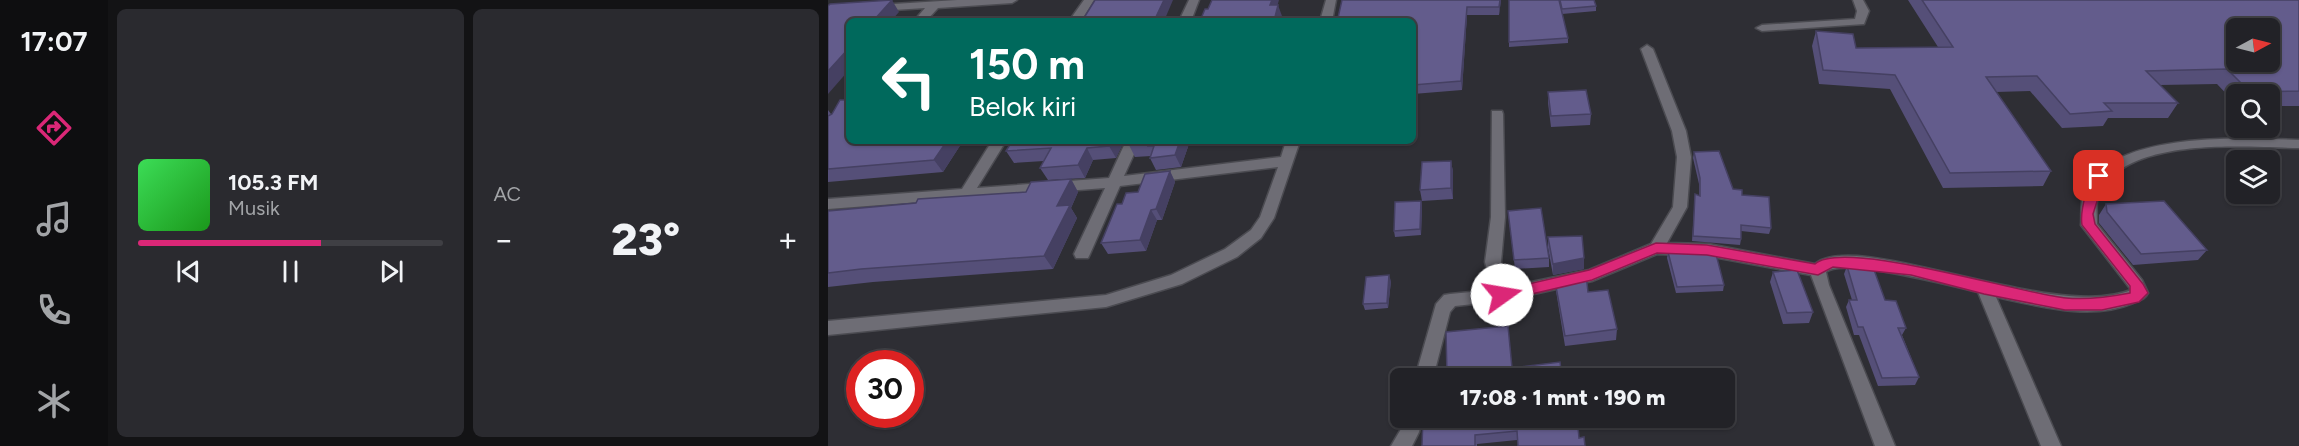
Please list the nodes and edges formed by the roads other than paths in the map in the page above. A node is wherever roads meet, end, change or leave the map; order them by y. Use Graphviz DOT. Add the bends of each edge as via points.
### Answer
graph roads {
  1 [pos="922,0"];
  2 [pos="1012,0"];
  3 [pos="1089,0"];
  4 [pos="1194,0"];
  5 [pos="1331,0"];
  6 [pos="1858,0"];
  7 [pos="934,4"];
  8 [pos="864,9"];
  9 [pos="922,18"];
  10 [pos="1077,18"];
  11 [pos="1186,18"];
  12 [pos="1327,18"];
  13 [pos="1762,28"];
  14 [pos="1647,49"];
  15 [pos="1497,114"];
  16 [pos="997,144"];
  17 [pos="1132,144"];
  18 [pos="1292,144"];
  19 [pos="2299,144"];
  20 [pos="1287,161"];
  21 [pos="1115,182"];
  22 [pos="967,193"];
  23 [pos="828,204"];
  24 [pos="1656,248"];
  25 [pos="1082,254"];
  26 [pos="1818,270"];
  27 [pos="1984,288"];
  28 [pos="1502,295"];
  29 [pos="828,328"];
  30 [pos="1427,368"];
  31 [pos="1411,428"];
  32 [pos="1401,446"];
  33 [pos="1885,446"];
  34 [pos="2051,446"];
  1 -- 7 [label="street"];
  2 -- 7 [label="street"];
  3 -- 10 [label="street"];
  4 -- 11 [label="street"];
  5 -- 12 [label="street"];
  6 -- 13 [label="street" via="1863,11 1860,22"];
  7 -- 8 [label="street"];
  7 -- 9 [label="street"];
  14 -- 24 [label="street" via="1679,131 1684,157 1680,207"];
  15 -- 28 [label="street" via="1498,217 1493,262"];
  16 -- 22 [label="street"];
  17 -- 21 [label="street"];
  18 -- 20 [label="street"];
  19 -- 27 [label="street" via="2212,142 2159,149 2113,165 2099,176 2087,214 2089,225 2136,284 2140,293 2134,298 2102,304 2065,304"];
  20 -- 21 [label="street"];
  20 -- 29 [label="street" via="1267,218 1256,234 1231,253 1176,280 1106,301"];
  21 -- 22 [label="street"];
  21 -- 25 [label="street"];
  22 -- 23 [label="street"];
  24 -- 26 [label="street" via="1707,250"];
  24 -- 28 [label="street" via="1592,275"];
  26 -- 27 [label="street" via="1826,263 1854,263 1911,270"];
  26 -- 33 [label="street"];
  27 -- 34 [label="street"];
  28 -- 30 [label="street" via="1445,303"];
  31 -- 32 [label="street"];
}
